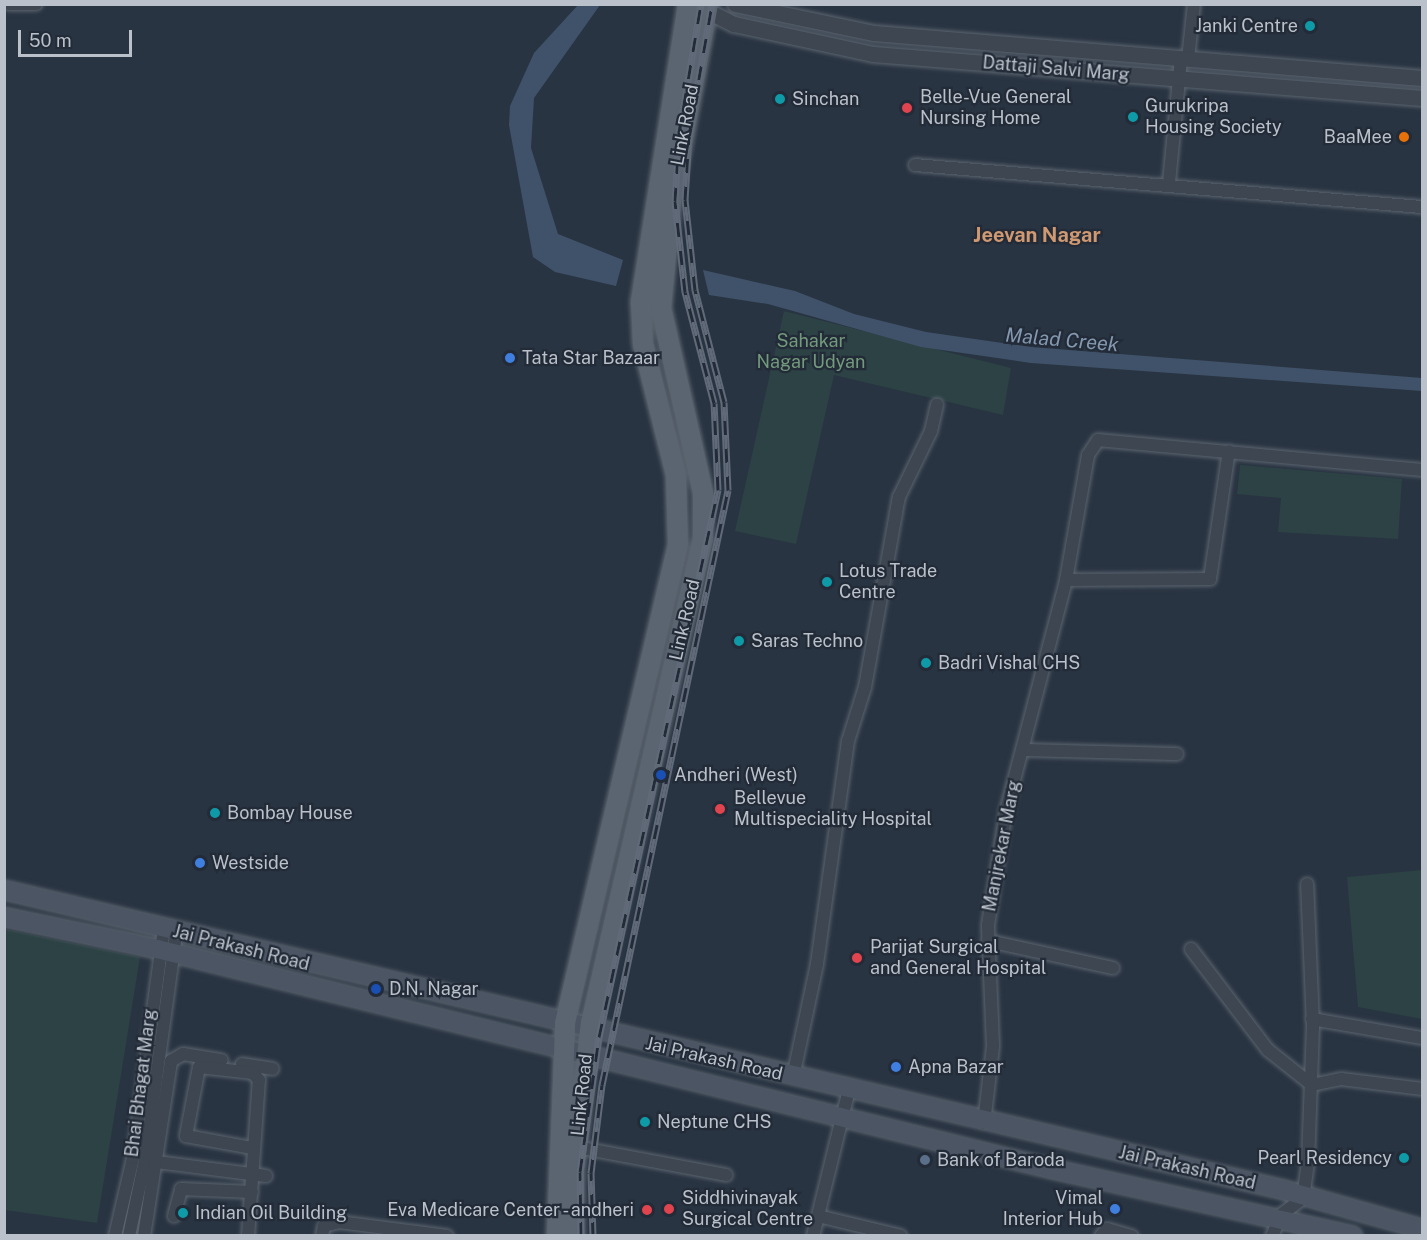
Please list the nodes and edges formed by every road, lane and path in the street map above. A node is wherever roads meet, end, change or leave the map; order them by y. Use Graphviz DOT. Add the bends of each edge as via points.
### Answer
graph roads {
  1 [pos="9,4"];
  2 [pos="36,4"];
  3 [pos="688,4"];
  4 [pos="735,4"];
  5 [pos="1194,4"];
  6 [pos="704,7"];
  7 [pos="1185,58"];
  8 [pos="1422,78"];
  9 [pos="1179,79"];
  10 [pos="1422,98"];
  11 [pos="915,165"];
  12 [pos="1169,183"];
  13 [pos="1422,207"];
  14 [pos="937,405"];
  15 [pos="1229,451"];
  16 [pos="1422,470"];
  17 [pos="1066,580"];
  18 [pos="1023,750"];
  19 [pos="1176,754"];
  20 [pos="1307,884"];
  21 [pos="4,890"];
  22 [pos="4,917"];
  23 [pos="170,931"];
  24 [pos="988,941"];
  25 [pos="1191,949"];
  26 [pos="164,951"];
  27 [pos="1113,968"];
  28 [pos="1312,1019"];
  29 [pos="565,1023"];
  30 [pos="590,1029"];
  31 [pos="1422,1038"];
  32 [pos="562,1052"];
  33 [pos="585,1057"];
  34 [pos="273,1069"];
  35 [pos="794,1077"];
  36 [pos="1312,1085"];
  37 [pos="849,1089"];
  38 [pos="1422,1089"];
  39 [pos="842,1119"];
  40 [pos="984,1123"];
  41 [pos="567,1145"];
  42 [pos="253,1148"];
  43 [pos="144,1160"];
  44 [pos="252,1175"];
  45 [pos="726,1175"];
  46 [pos="266,1176"];
  47 [pos="252,1192"];
  48 [pos="1304,1195"];
  49 [pos="174,1216"];
  50 [pos="818,1216"];
  51 [pos="1279,1225"];
  52 [pos="1422,1229"];
  53 [pos="115,1236"];
  54 [pos="129,1236"];
  55 [pos="144,1236"];
  56 [pos="248,1236"];
  57 [pos="322,1236"];
  58 [pos="447,1236"];
  59 [pos="557,1236"];
  60 [pos="574,1236"];
  61 [pos="813,1236"];
  62 [pos="901,1236"];
  63 [pos="1101,1236"];
  64 [pos="1132,1236"];
  65 [pos="1272,1236"];
  66 [pos="1353,1236"];
  1 -- 2 [label="street"];
  3 -- 29 [label="main road, Link Road" via="641,302 643,344 676,475 678,544"];
  4 -- 7 [label="street, Dattaji Salvi Marg" via="874,33"];
  5 -- 7 [label="street"];
  6 -- 9 [label="street, Dattaji Salvi Marg" via="873,54"];
  6 -- 30 [label="main road, Link Road" via="671,202 661,308 704,493 704,539"];
  7 -- 8 [label="street, Dattaji Salvi Marg"];
  7 -- 9 [label="street"];
  9 -- 10 [label="street, Dattaji Salvi Marg"];
  9 -- 12 [label="street"];
  11 -- 12 [label="street"];
  12 -- 13 [label="street"];
  14 -- 35 [label="street" via="931,431 898,497 865,687 848,741 817,964"];
  15 -- 16 [label="street"];
  15 -- 17 [label="street" via="1210,579"];
  15 -- 17 [label="street, Manjrekar Marg" via="1110,440 1090,445"];
  17 -- 18 [label="street, Manjrekar Marg"];
  18 -- 19 [label="street"];
  18 -- 24 [label="street, Manjrekar Marg" via="1006,811"];
  20 -- 28 [label="street"];
  21 -- 23 [label="main road, Jai Prakash Road"];
  22 -- 26 [label="main road, Jai Prakash Road"];
  23 -- 26 [label="street"];
  23 -- 29 [label="main road, Jai Prakash Road"];
  24 -- 27 [label="street"];
  24 -- 40 [label="street, Manjrekar Marg" via="993,1046"];
  25 -- 36 [label="street" via="1268,1050"];
  26 -- 32 [label="main road, Jai Prakash Road"];
  26 -- 43 [label="street"];
  28 -- 31 [label="street"];
  28 -- 36 [label="street"];
  29 -- 30 [label="main road, Jai Prakash Road"];
  29 -- 32 [label="main road, Link Road"];
  30 -- 33 [label="main road, Link Road"];
  30 -- 35 [label="main road, Jai Prakash Road"];
  32 -- 33 [label="main road, Jai Prakash Road"];
  32 -- 41 [label="main road, Link Road"];
  33 -- 39 [label="main road, Jai Prakash Road"];
  33 -- 41 [label="main road, Link Road"];
  34 -- 43 [label="street" via="177,1056 171,1061"];
  35 -- 37 [label="main road, Jai Prakash Road"];
  36 -- 38 [label="street" via="1341,1079"];
  36 -- 48 [label="street"];
  37 -- 39 [label="street"];
  37 -- 40 [label="main road, Jai Prakash Road"];
  39 -- 50 [label="street"];
  39 -- 51 [label="main road, Jai Prakash Road"];
  40 -- 48 [label="main road, Jai Prakash Road"];
  41 -- 45 [label="street"];
  41 -- 59 [label="main road, Link Road"];
  41 -- 60 [label="main road, Link Road"];
  42 -- 42 [label="street" via="256,1076 199,1067 186,1136"];
  42 -- 44 [label="street"];
  43 -- 44 [label="street"];
  43 -- 53 [label="street, Bhai Bhagat Marg"];
  43 -- 54 [label="street"];
  43 -- 55 [label="street"];
  44 -- 46 [label="street"];
  44 -- 47 [label="street"];
  47 -- 49 [label="street" via="182,1189"];
  47 -- 56 [label="street"];
  48 -- 51 [label="street"];
  48 -- 52 [label="main road, Jai Prakash Road"];
  50 -- 61 [label="street"];
  50 -- 62 [label="street"];
  51 -- 65 [label="street"];
  51 -- 66 [label="main road, Jai Prakash Road"];
  57 -- 58 [label="street" via="324,1226 339,1222"];
  63 -- 64 [label="street" via="1107,1229"];
}
